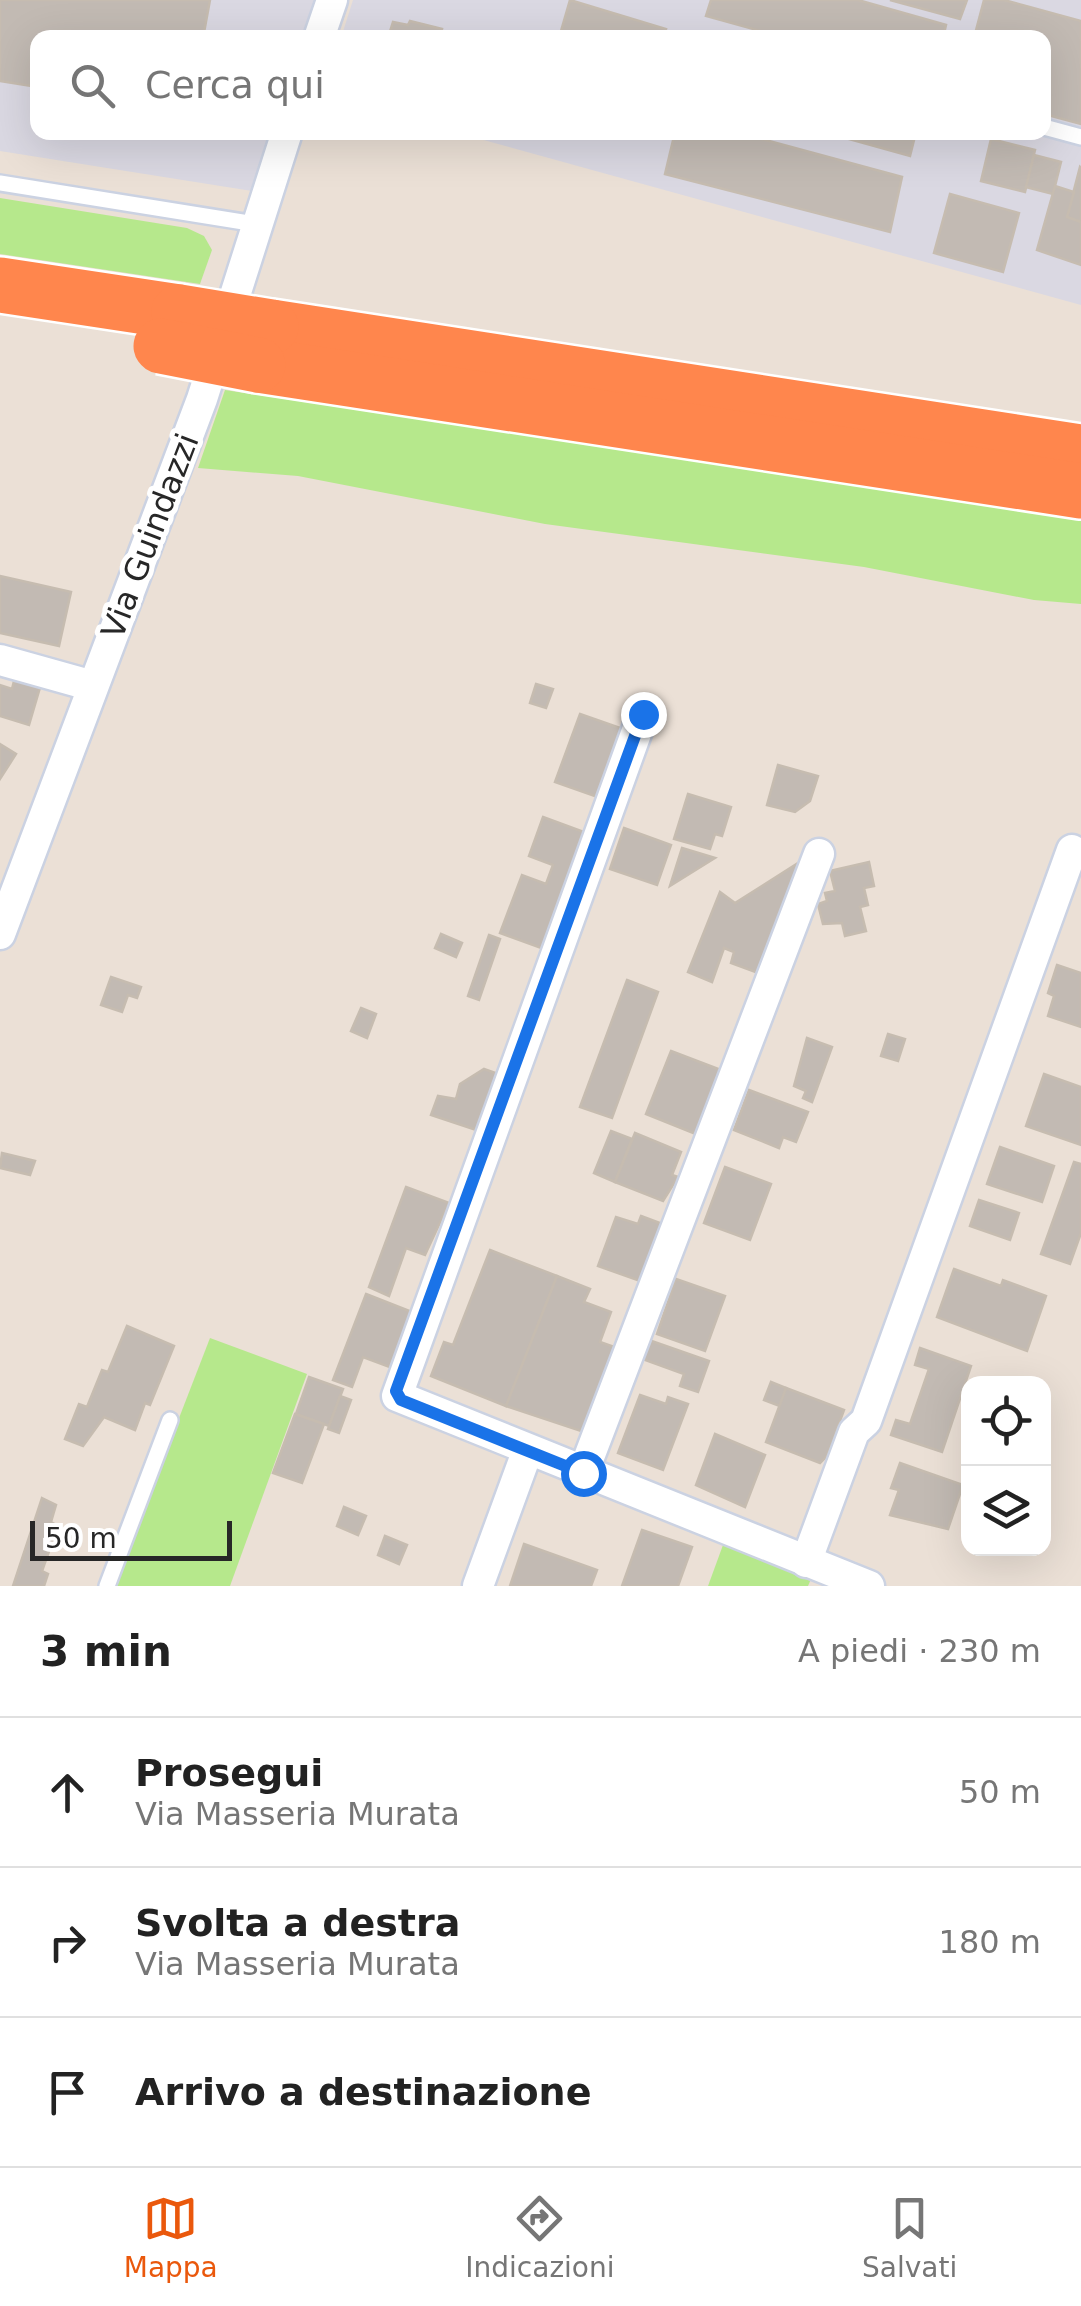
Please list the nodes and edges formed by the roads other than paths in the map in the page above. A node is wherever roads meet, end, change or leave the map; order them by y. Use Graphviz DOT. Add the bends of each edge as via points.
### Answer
graph roads {
  1 [pos="332,0"];
  2 [pos="323,30"];
  3 [pos="1051,129"];
  4 [pos="1081,138"];
  5 [pos="284,140"];
  6 [pos="0,183"];
  7 [pos="256,224"];
  8 [pos="0,284"];
  9 [pos="0,321"];
  10 [pos="170,329"];
  11 [pos="264,346"];
  12 [pos="1081,452"];
  13 [pos="1081,492"];
  14 [pos="0,660"];
  15 [pos="94,686"];
  16 [pos="643,714"];
  17 [pos="1072,850"];
  18 [pos="819,854"];
  19 [pos="0,934"];
  20 [pos="170,1420"];
  21 [pos="527,1452"];
  22 [pos="583,1473"];
  23 [pos="816,1572"];
  24 [pos="107,1586"];
  25 [pos="478,1586"];
  26 [pos="869,1586"];
  1 -- 2 [label="street"];
  3 -- 4 [label="lane"];
  5 -- 7 [label="street, Via Guindazzi"];
  6 -- 7 [label="lane"];
  7 -- 15 [label="street, Via Guindazzi" via="202,399"];
  8 -- 10 [label="highway"];
  9 -- 10 [label="highway"];
  10 -- 11 [label="highway, bridge"];
  11 -- 12 [label="highway"];
  11 -- 13 [label="highway"];
  14 -- 15 [label="street"];
  15 -- 19 [label="street, Via Guindazzi"];
  16 -- 21 [label="street" via="396,1391 401,1400"];
  17 -- 23 [label="street" via="866,1422 854,1432"];
  18 -- 22 [label="street"];
  20 -- 24 [label="lane"];
  21 -- 22 [label="street"];
  21 -- 25 [label="street"];
  22 -- 23 [label="street"];
  23 -- 26 [label="street"];
}
